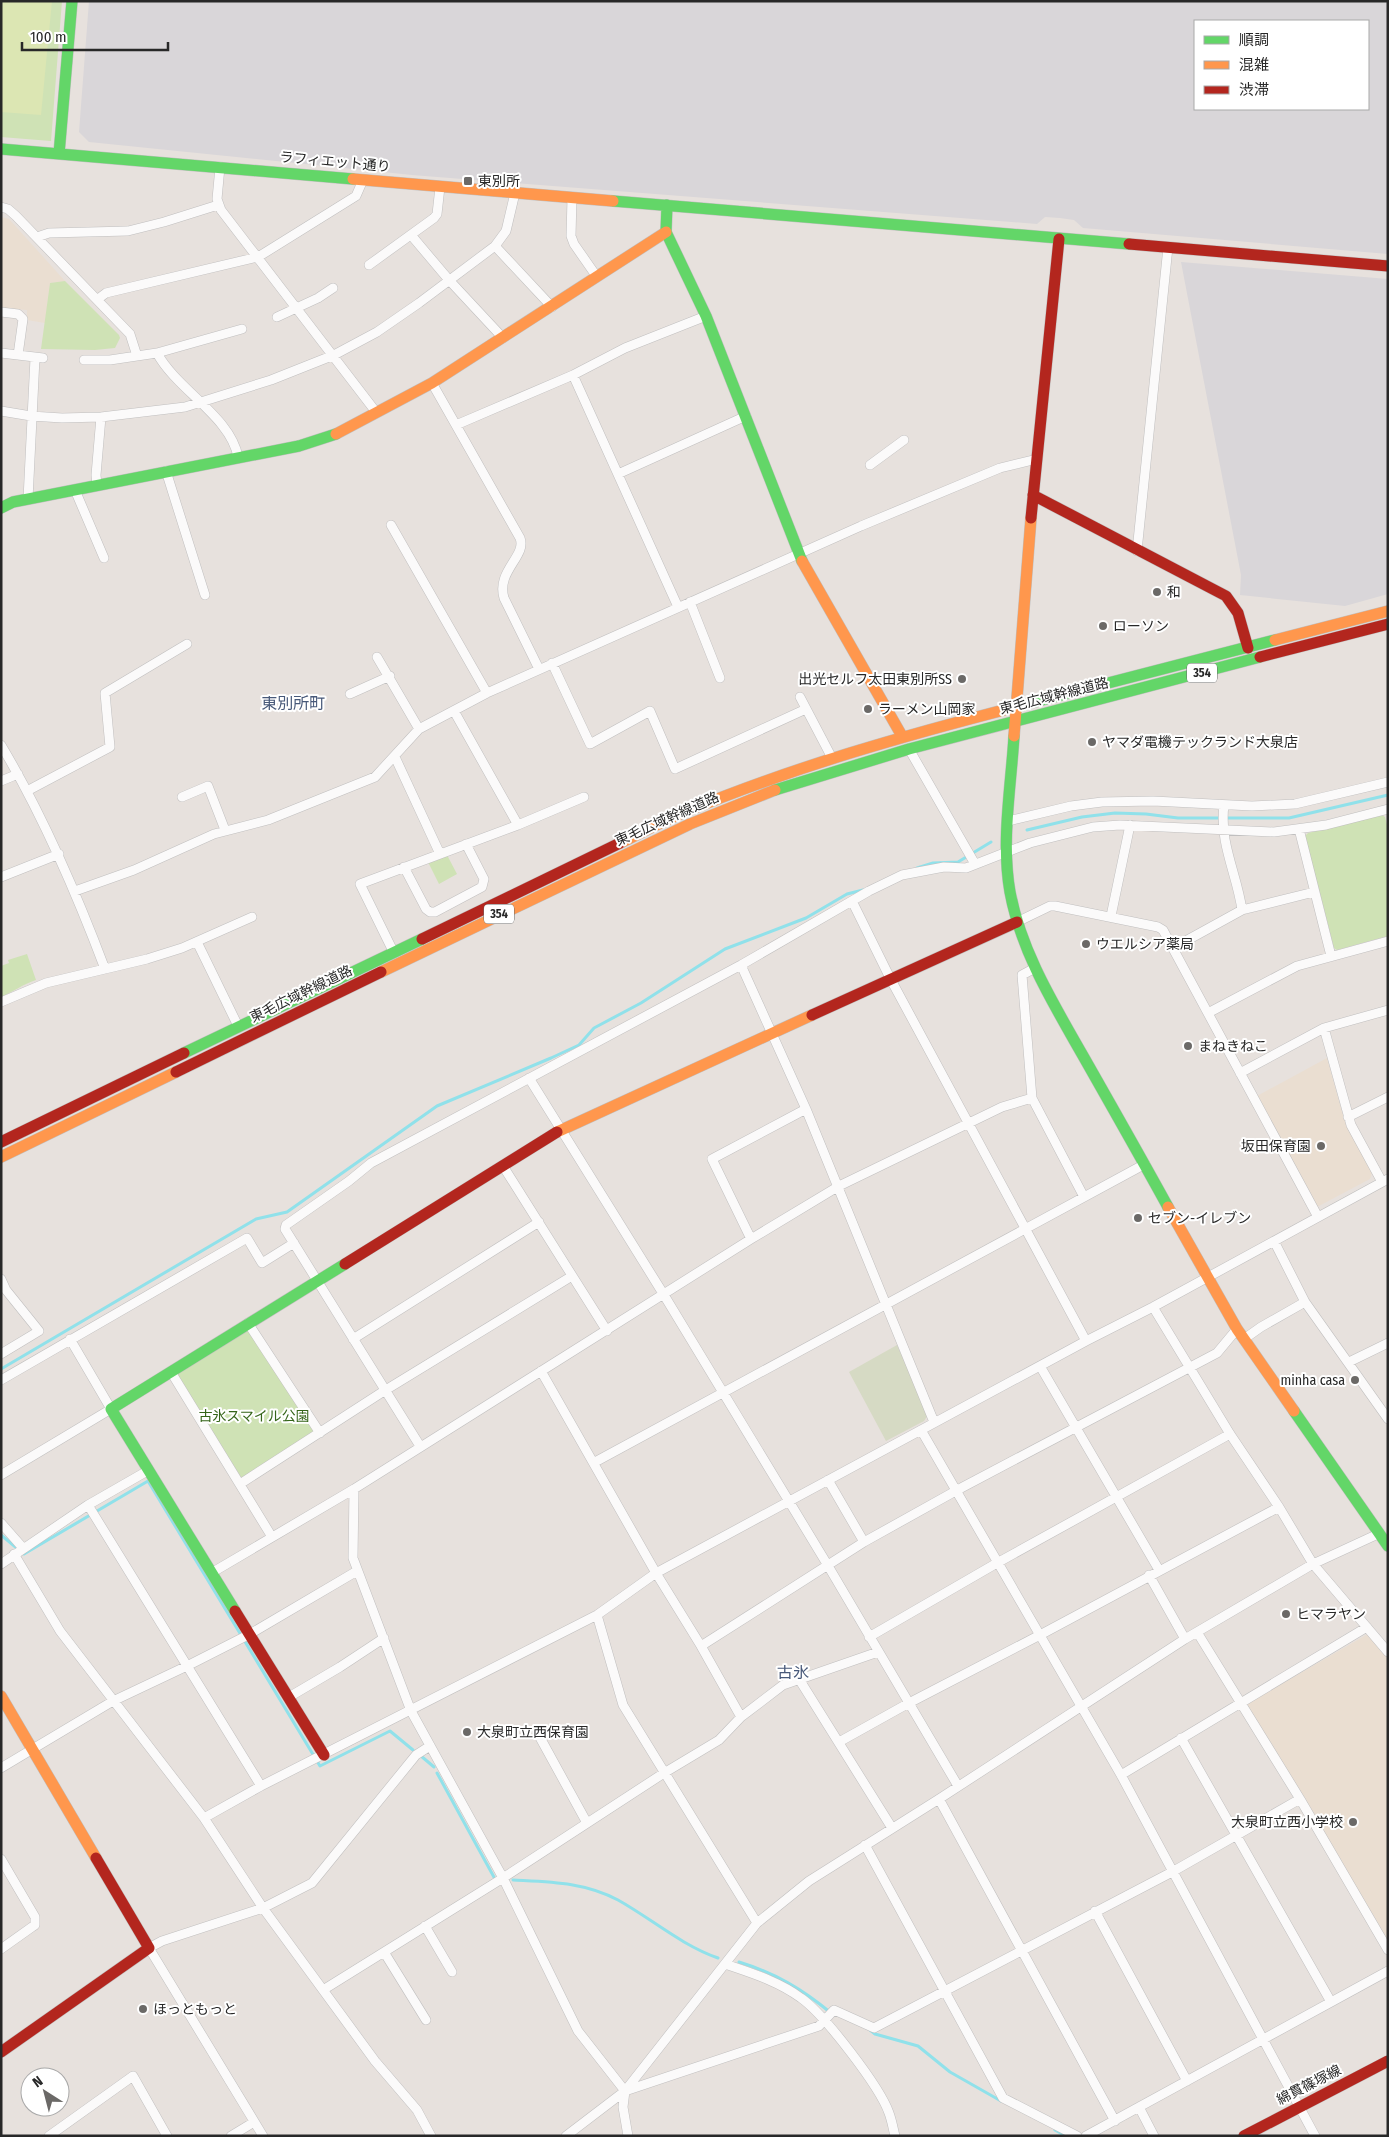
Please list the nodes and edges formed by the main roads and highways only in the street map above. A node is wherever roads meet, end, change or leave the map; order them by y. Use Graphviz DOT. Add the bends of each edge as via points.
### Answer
graph roads {
  1 [pos="72,1"];
  2 [pos="1,149"];
  3 [pos="59,154"];
  4 [pos="667,206"];
  5 [pos="666,232"];
  6 [pos="1059,239"];
  7 [pos="1388,266"];
  8 [pos="1033,495"];
  9 [pos="1,508"];
  10 [pos="1388,611"];
  11 [pos="1388,624"];
  12 [pos="1248,648"];
  13 [pos="1017,706"];
  14 [pos="1016,721"];
  15 [pos="902,736"];
  16 [pos="1016,922"];
  17 [pos="1,1142"];
  18 [pos="1,1156"];
  19 [pos="1383,1532"];
  20 [pos="1388,1546"];
  21 [pos="1,1696"];
  22 [pos="324,1755"];
  23 [pos="1,2052"];
  24 [pos="1388,2061"];
  25 [pos="1244,2136"];
  1 -- 3 [label="main road"];
  2 -- 3 [label="main road, ラフィエット通り"];
  3 -- 4 [label="main road, ラフィエット通り"];
  4 -- 5 [label="main road"];
  4 -- 6 [label="main road, ラフィエット通り"];
  5 -- 9 [label="main road" via="432,383 334,435 319,441 14,502"];
  5 -- 15 [label="main road" via="706,316 798,553"];
  6 -- 7 [label="main road, ラフィエット通り"];
  6 -- 8 [label="main road"];
  8 -- 12 [label="main road" via="1226,596 1233,602"];
  8 -- 13 [label="main road"];
  10 -- 12 [label="main road, 東毛広域幹線道路 / 354"];
  11 -- 14 [label="main road, 東毛広域幹線道路 / 354"];
  12 -- 13 [label="main road, 東毛広域幹線道路 / 354"];
  13 -- 14 [label="main road"];
  13 -- 15 [label="main road, 東毛広域幹線道路 / 354"];
  14 -- 16 [label="main road" via="1007,850"];
  14 -- 18 [label="main road, 東毛広域幹線道路 / 354" via="794,783 739,803 593,869"];
  15 -- 17 [label="main road, 東毛広域幹線道路 / 354" via="790,772 684,812"];
  16 -- 19 [label="main road" via="1035,968 1237,1329"];
  16 -- 22 [label="main road" via="560,1130 111,1409"];
  19 -- 20 [label="main road"];
  21 -- 23 [label="main road" via="149,1948"];
  24 -- 25 [label="main road, 綿貫篠塚線"];
}
